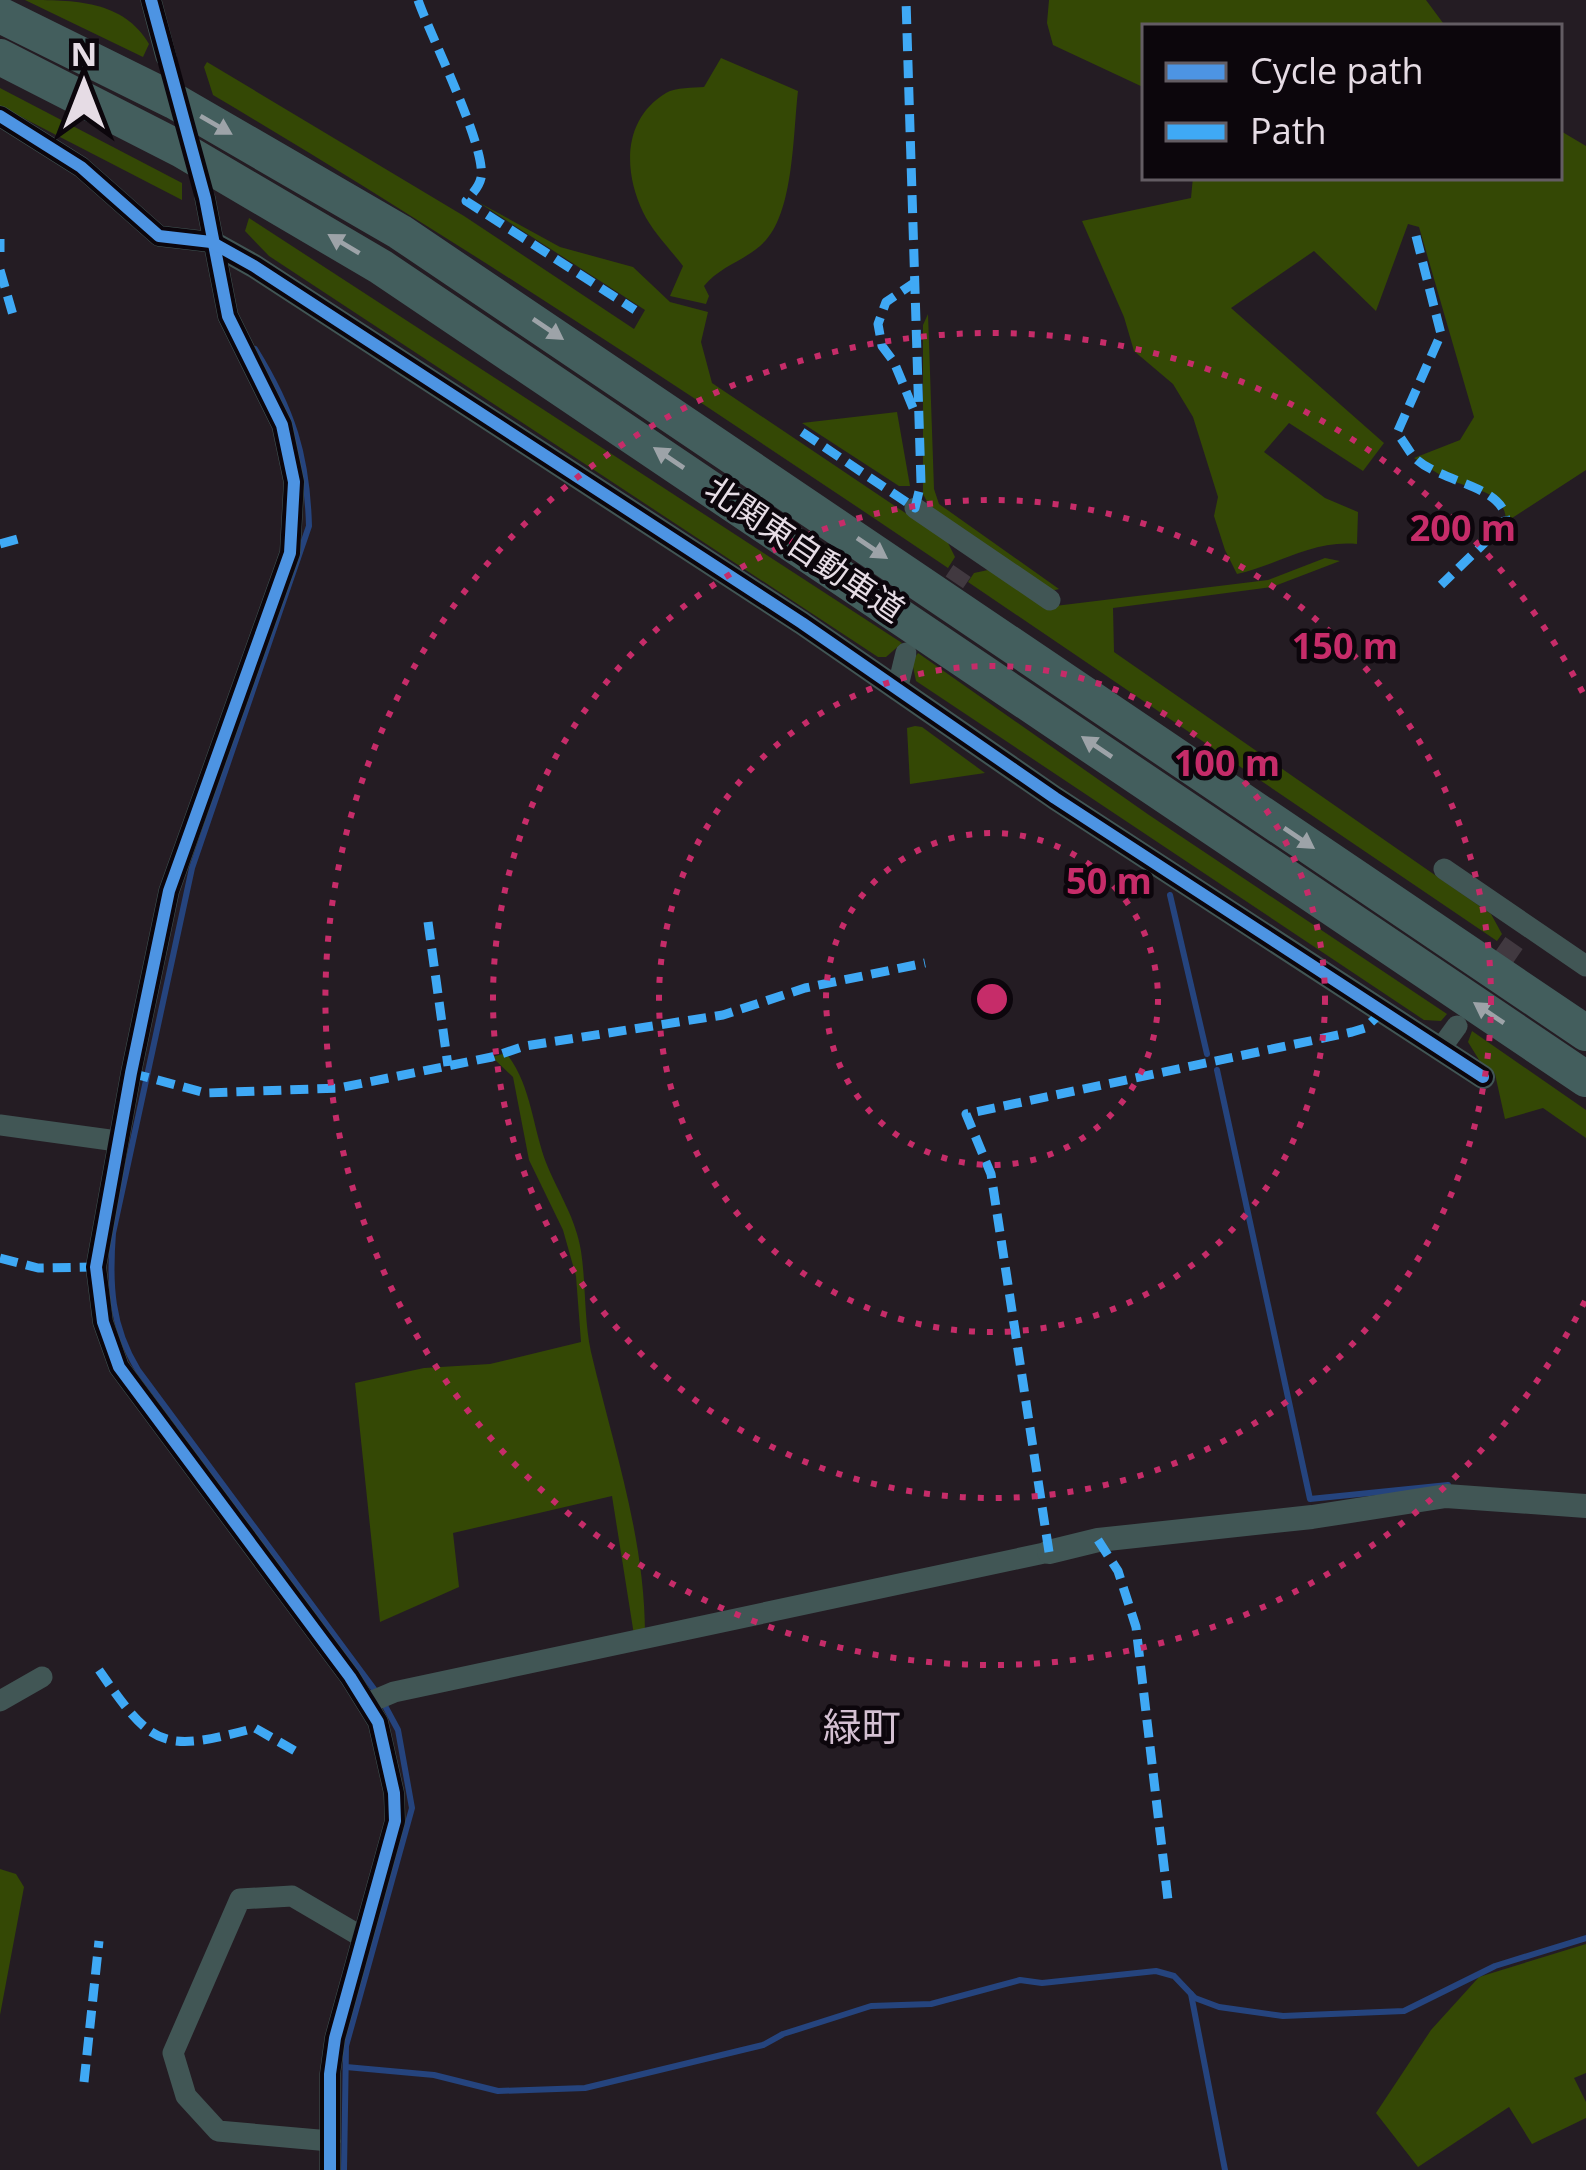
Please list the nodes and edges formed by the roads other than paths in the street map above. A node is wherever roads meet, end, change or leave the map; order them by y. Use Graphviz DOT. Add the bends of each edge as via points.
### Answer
graph roads {
  1 [pos="151,0"];
  2 [pos="0,15"];
  3 [pos="0,57"];
  4 [pos="166,57"];
  5 [pos="0,116"];
  6 [pos="205,198"];
  7 [pos="211,242"];
  8 [pos="915,508"];
  9 [pos="978,553"];
  10 [pos="962,571"];
  11 [pos="1050,600"];
  12 [pos="906,653"];
  13 [pos="897,690"];
  14 [pos="1444,869"];
  15 [pos="1586,966"];
  16 [pos="1457,1026"];
  17 [pos="1586,1033"];
  18 [pos="1441,1048"];
  19 [pos="1483,1077"];
  20 [pos="1586,1078"];
  21 [pos="0,1125"];
  22 [pos="117,1141"];
  23 [pos="1586,1506"];
  24 [pos="1049,1552"];
  25 [pos="42,1677"];
  26 [pos="0,1701"];
  27 [pos="368,1703"];
  28 [pos="362,1937"];
  29 [pos="331,2141"];
  30 [pos="330,2170"];
  1 -- 4 [label="street"];
  2 -- 17 [label="highway, 北関東自動車道, one-way" via="174,101 418,244"];
  20 -- 3 [label="highway, 北関東自動車道, one-way" via="381,267 182,150"];
  5 -- 7 [label="street" via="81,167 159,236"];
  6 -- 7 [label="street"];
  7 -- 13 [label="street"];
  7 -- 22 [label="street" via="228,316 282,425 295,520 170,891"];
  8 -- 9 [label="street"];
  9 -- 10 [label="street"];
  9 -- 11 [label="street"];
  12 -- 13 [label="street"];
  13 -- 18 [label="street"];
  14 -- 15 [label="street" via="1520,935"];
  16 -- 18 [label="street"];
  18 -- 19 [label="street"];
  21 -- 22 [label="street"];
  22 -- 27 [label="street" via="96,1267 119,1367"];
  23 -- 24 [label="street" via="1446,1496"];
  24 -- 27 [label="street"];
  25 -- 26 [label="street"];
  27 -- 28 [label="street" via="386,1750 395,1821"];
  28 -- 29 [label="street" via="335,2038"];
  28 -- 29 [label="street" via="292,1896 240,1899 173,2053 186,2096 218,2131"];
  29 -- 30 [label="street"];
}
